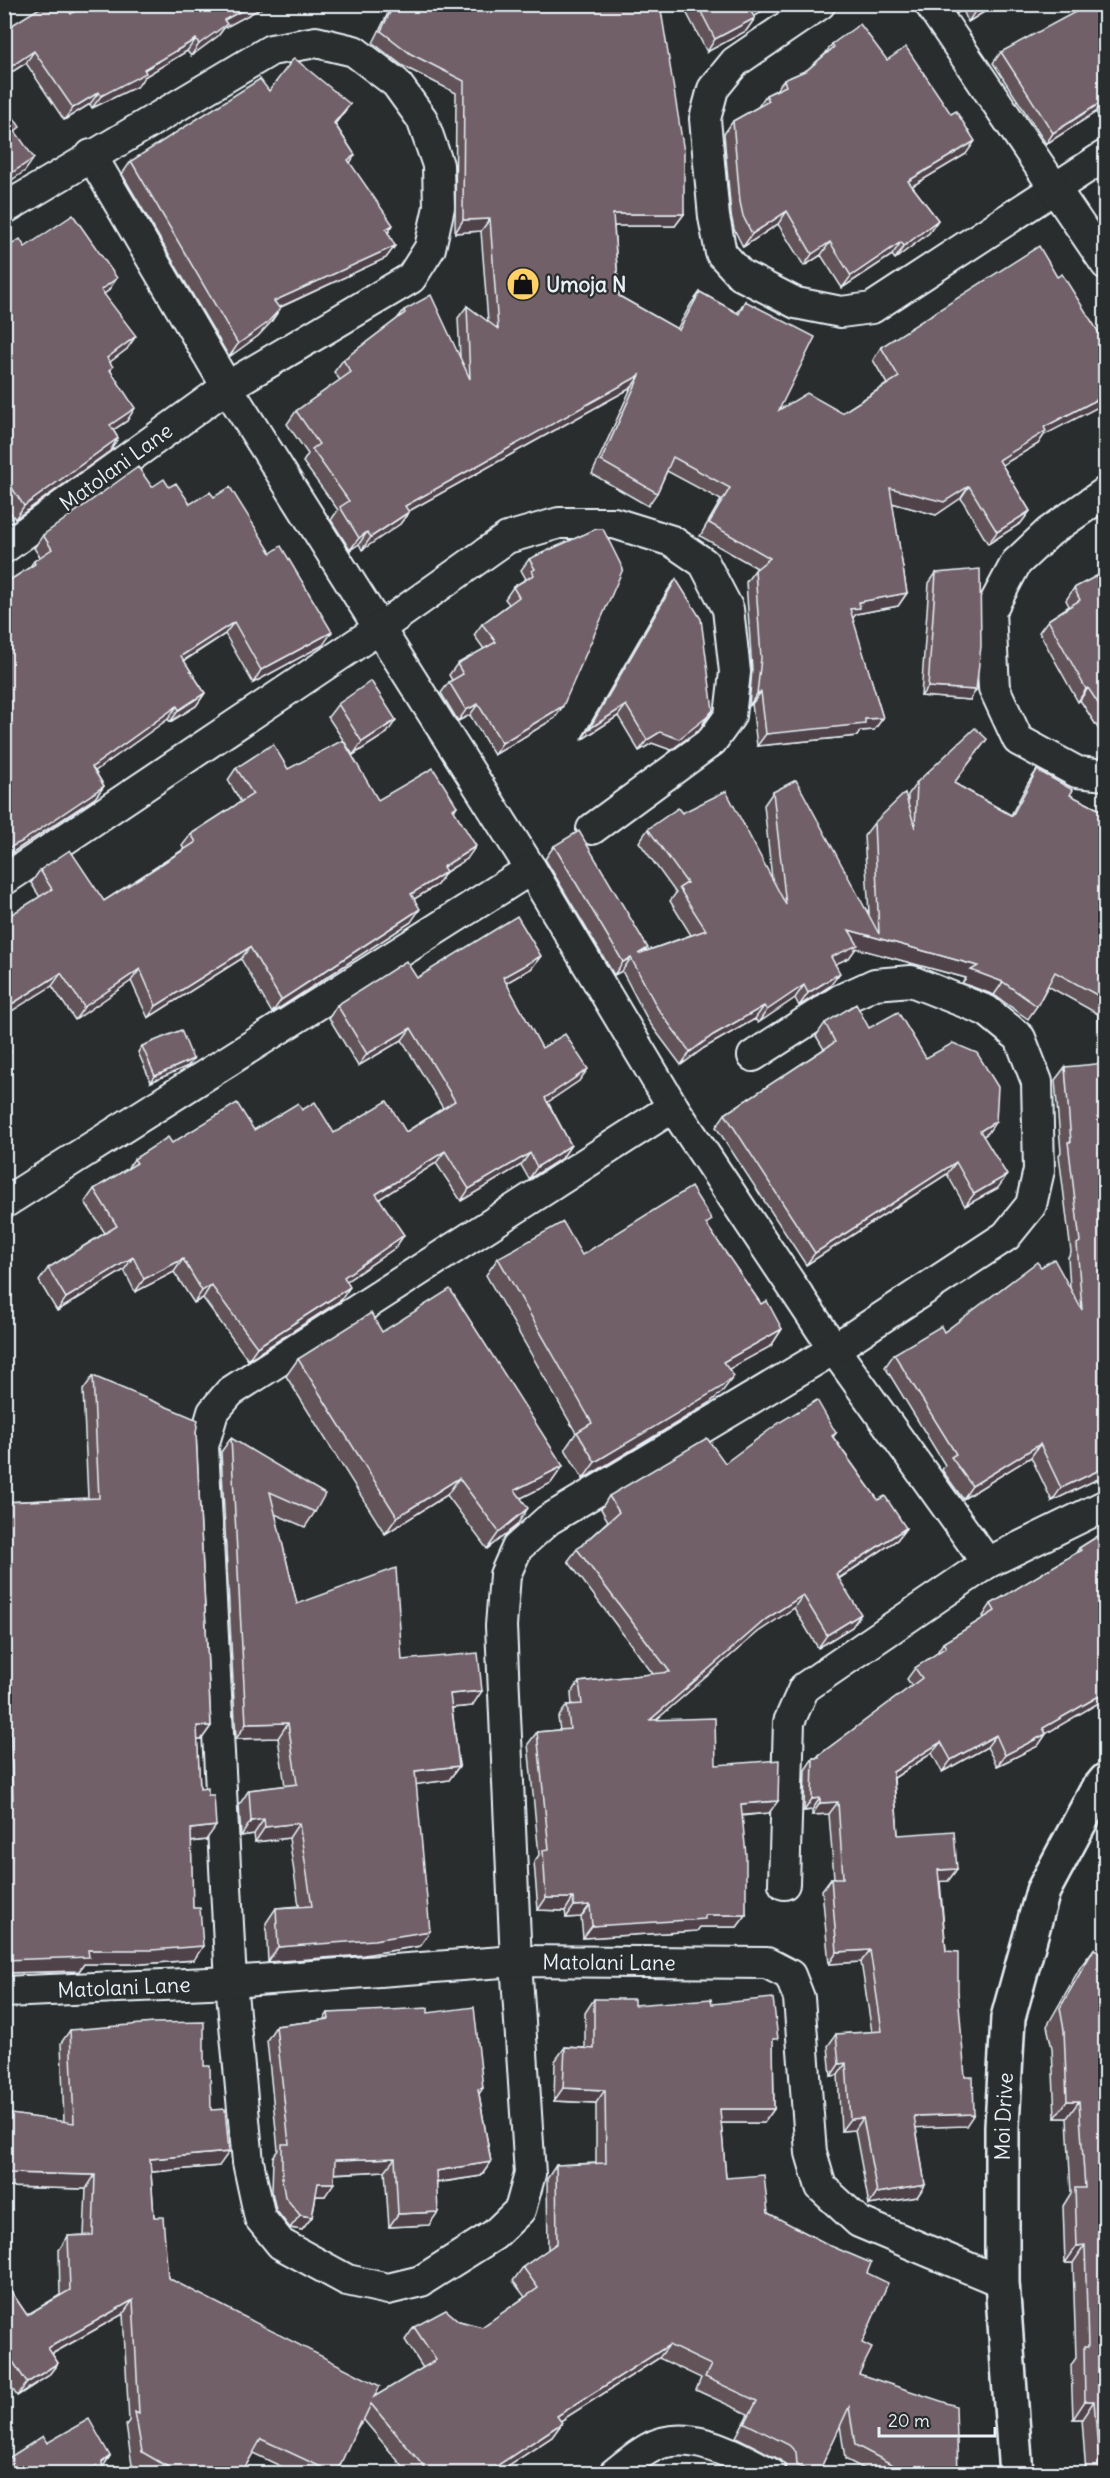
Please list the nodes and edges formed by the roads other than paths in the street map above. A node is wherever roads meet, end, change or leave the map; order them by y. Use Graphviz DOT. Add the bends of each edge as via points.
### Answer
graph roads {
  1 [pos="820,4"];
  2 [pos="930,4"];
  3 [pos="91,155"];
  4 [pos="1106,155"];
  5 [pos="1055,187"];
  6 [pos="4,208"];
  7 [pos="1106,264"];
  8 [pos="227,387"];
  9 [pos="1106,492"];
  10 [pos="4,548"];
  11 [pos="380,627"];
  12 [pos="1106,775"];
  13 [pos="592,829"];
  14 [pos="531,869"];
  15 [pos="4,880"];
  16 [pos="753,1056"];
  17 [pos="673,1107"];
  18 [pos="4,1203"];
  19 [pos="834,1349"];
  20 [pos="1106,1505"];
  21 [pos="987,1563"];
  22 [pos="1106,1780"];
  23 [pos="784,1884"];
  24 [pos="516,1961"];
  25 [pos="231,1982"];
  26 [pos="4,1992"];
  27 [pos="1002,2282"];
  28 [pos="614,2474"];
  29 [pos="771,2474"];
  30 [pos="1016,2474"];
  1 -- 5 [label="street" via="735,62 713,89 705,119 714,217 722,253 741,275 796,303 841,312 872,308"];
  2 -- 5 [label="street"];
  3 -- 6 [label="street, Matolani Lane"];
  3 -- 8 [label="street"];
  3 -- 8 [label="street, Matolani Lane" via="271,50 316,42 354,51 396,83 422,118 438,165 440,207 430,248 411,278"];
  4 -- 5 [label="street"];
  5 -- 7 [label="street"];
  8 -- 10 [label="street, Matolani Lane"];
  8 -- 11 [label="street"];
  9 -- 12 [label="street" via="1049,532 1016,563 990,612 994,688 1018,740 1077,772"];
  11 -- 13 [label="street" via="507,538 559,523 614,523 672,541 704,563 728,609 735,672 730,716 712,741"];
  11 -- 14 [label="street"];
  11 -- 15 [label="street"];
  14 -- 17 [label="street"];
  14 -- 18 [label="street"];
  16 -- 19 [label="street" via="840,1000 875,984 911,981 987,1011 1020,1038 1037,1082 1039,1170 1030,1205 1005,1236"];
  17 -- 19 [label="street"];
  17 -- 25 [label="street" via="252,1376 230,1392 213,1412 203,1446"];
  19 -- 21 [label="street"];
  19 -- 24 [label="street" via="548,1520 518,1548 505,1575 501,1626"];
  20 -- 21 [label="street"];
  21 -- 23 [label="street" via="804,1688 789,1722"];
  22 -- 27 [label="street, Moi Drive" via="1043,1891 1008,2018 1002,2126"];
  24 -- 25 [label="street, Matolani Lane"];
  24 -- 25 [label="street" via="530,2174 520,2210 494,2235 421,2281 388,2289 347,2280 281,2244 260,2218 248,2162"];
  24 -- 27 [label="street, Matolani Lane" via="767,1963 790,1975 799,1998 811,2153 821,2187 859,2222"];
  25 -- 26 [label="street, Matolani Lane"];
  27 -- 30 [label="street, Moi Drive"];
  28 -- 29 [label="street" via="650,2448 675,2440 705,2444"];
}
